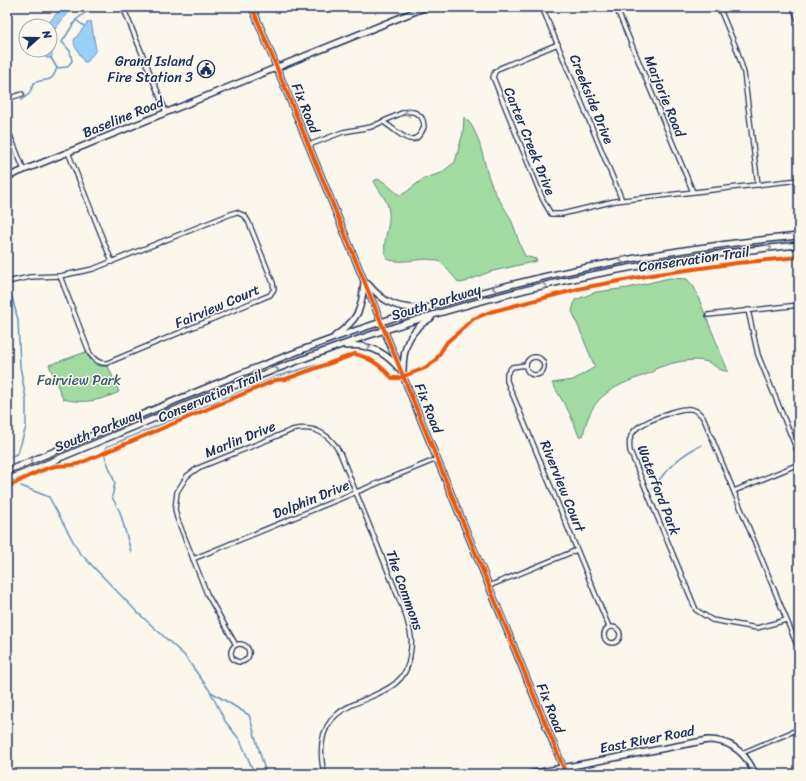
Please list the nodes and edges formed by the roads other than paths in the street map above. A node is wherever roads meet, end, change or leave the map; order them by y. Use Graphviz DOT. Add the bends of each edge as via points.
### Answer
graph roads {
  1 [pos="123,7"];
  2 [pos="252,7"];
  3 [pos="426,7"];
  4 [pos="542,7"];
  5 [pos="616,7"];
  6 [pos="719,7"];
  7 [pos="793,7"];
  8 [pos="799,22"];
  9 [pos="558,44"];
  10 [pos="277,67"];
  11 [pos="22,94"];
  12 [pos="7,99"];
  13 [pos="166,112"];
  14 [pos="383,122"];
  15 [pos="7,128"];
  16 [pos="309,145"];
  17 [pos="68,152"];
  18 [pos="24,170"];
  19 [pos="7,177"];
  20 [pos="799,180"];
  21 [pos="758,185"];
  22 [pos="693,192"];
  23 [pos="622,200"];
  24 [pos="799,236"];
  25 [pos="799,245"];
  26 [pos="112,262"];
  27 [pos="60,276"];
  28 [pos="364,280"];
  29 [pos="7,282"];
  30 [pos="799,305"];
  31 [pos="428,308"];
  32 [pos="748,310"];
  33 [pos="438,313"];
  34 [pos="708,315"];
  35 [pos="381,322"];
  36 [pos="385,330"];
  37 [pos="328,341"];
  38 [pos="329,349"];
  39 [pos="526,364"];
  40 [pos="403,374"];
  41 [pos="799,455"];
  42 [pos="437,460"];
  43 [pos="799,464"];
  44 [pos="7,471"];
  45 [pos="7,480"];
  46 [pos="734,490"];
  47 [pos="356,492"];
  48 [pos="577,550"];
  49 [pos="193,559"];
  50 [pos="489,586"];
  51 [pos="786,620"];
  52 [pos="610,628"];
  53 [pos="236,645"];
  54 [pos="799,650"];
  55 [pos="799,729"];
  56 [pos="742,753"];
  57 [pos="564,767"];
  58 [pos="324,774"];
  59 [pos="530,774"];
  60 [pos="566,774"];
  61 [pos="755,774"];
  1 -- 13 [label="street"];
  2 -- 10 [label="main road, Fix Road"];
  3 -- 10 [label="main road, Baseline Road"];
  4 -- 9 [label="street, Creekside Drive"];
  5 -- 22 [label="street, Marjorie Road"];
  6 -- 21 [label="street" via="744,73"];
  7 -- 8 [label="street"];
  9 -- 23 [label="street, Creekside Drive"];
  9 -- 23 [label="street, Carter Creek Drive" via="497,70 494,79 500,97 550,213 562,214"];
  10 -- 13 [label="main road, Baseline Road"];
  10 -- 16 [label="main road, Fix Road"];
  11 -- 12 [label="street"];
  13 -- 17 [label="main road, Baseline Road"];
  14 -- 14 [label="street, one-way" via="394,127 409,140 418,137 424,127 418,114 409,111"];
  14 -- 16 [label="street" via="343,132"];
  15 -- 18 [label="street"];
  16 -- 28 [label="main road, Fix Road"];
  17 -- 18 [label="main road, Baseline Road"];
  17 -- 26 [label="street"];
  18 -- 19 [label="main road, Baseline Road"];
  20 -- 21 [label="street"];
  21 -- 22 [label="street"];
  22 -- 23 [label="street"];
  24 -- 31 [label="main road, South Parkway, one-way" via="717,245 603,264 505,286"];
  33 -- 25 [label="main road, South Parkway, one-way" via="608,271 716,254"];
  26 -- 27 [label="street, Fairview Court"];
  26 -- 27 [label="street, Fairview Court" via="236,212 247,219 274,289 267,297 104,364 97,362 90,354"];
  27 -- 29 [label="street" via="30,277"];
  28 -- 31 [label="main road" via="390,304 404,308"];
  28 -- 35 [label="main road, Fix Road"];
  28 -- 37 [label="main road" via="362,305 357,316 351,324"];
  30 -- 32 [label="street"];
  31 -- 35 [label="main road, South Parkway"];
  32 -- 34 [label="street"];
  32 -- 41 [label="street" via="758,356"];
  33 -- 36 [label="main road, South Parkway"];
  33 -- 40 [label="main road" via="425,321 409,337 404,352"];
  35 -- 36 [label="main road, Fix Road"];
  35 -- 37 [label="main road, South Parkway"];
  36 -- 38 [label="main road, South Parkway"];
  36 -- 40 [label="main road, Fix Road"];
  37 -- 44 [label="main road, South Parkway, one-way"];
  38 -- 40 [label="main road, one-way" via="353,345 374,348 385,354"];
  45 -- 38 [label="main road, South Parkway, one-way"];
  39 -- 39 [label="street, Riverview Court" via="529,372 534,374 541,373 544,366 541,359 536,357 530,358"];
  39 -- 48 [label="street, Riverview Court" via="512,367 507,374 507,381"];
  40 -- 42 [label="main road, Fix Road"];
  42 -- 47 [label="street, Dolphin Drive"];
  42 -- 50 [label="main road, Fix Road"];
  43 -- 46 [label="street"];
  46 -- 51 [label="street, Waterford Park"];
  46 -- 51 [label="street, Waterford Park" via="704,419 694,410 680,410 640,425 633,431 629,440 630,451 696,610 712,620 757,628"];
  47 -- 49 [label="street, Dolphin Drive"];
  47 -- 49 [label="street, Marlin Drive" via="336,445 325,434 312,428 292,430 220,459 192,472 177,492 177,518"];
  47 -- 58 [label="street, The Commons" via="406,616 412,638 410,659 405,674 394,685 347,706 331,720 321,741 320,758"];
  48 -- 50 [label="street"];
  48 -- 52 [label="street, Riverview Court"];
  49 -- 53 [label="street, Marlin Drive" via="207,594"];
  50 -- 57 [label="main road, Fix Road"];
  51 -- 54 [label="street, Waterford Park"];
  52 -- 52 [label="street, Riverview Court" via="605,633 605,638 615,642 620,636 619,631 614,627"];
  53 -- 53 [label="street" via="232,649 232,655 235,660 243,661 248,655 247,648 242,644"];
  55 -- 56 [label="street"];
  56 -- 57 [label="main road, East River Road" via="723,742 703,740"];
  56 -- 61 [label="main road, East River Road"];
  57 -- 59 [label="main road, East River Road"];
  57 -- 60 [label="street, Fix Road"];
}
